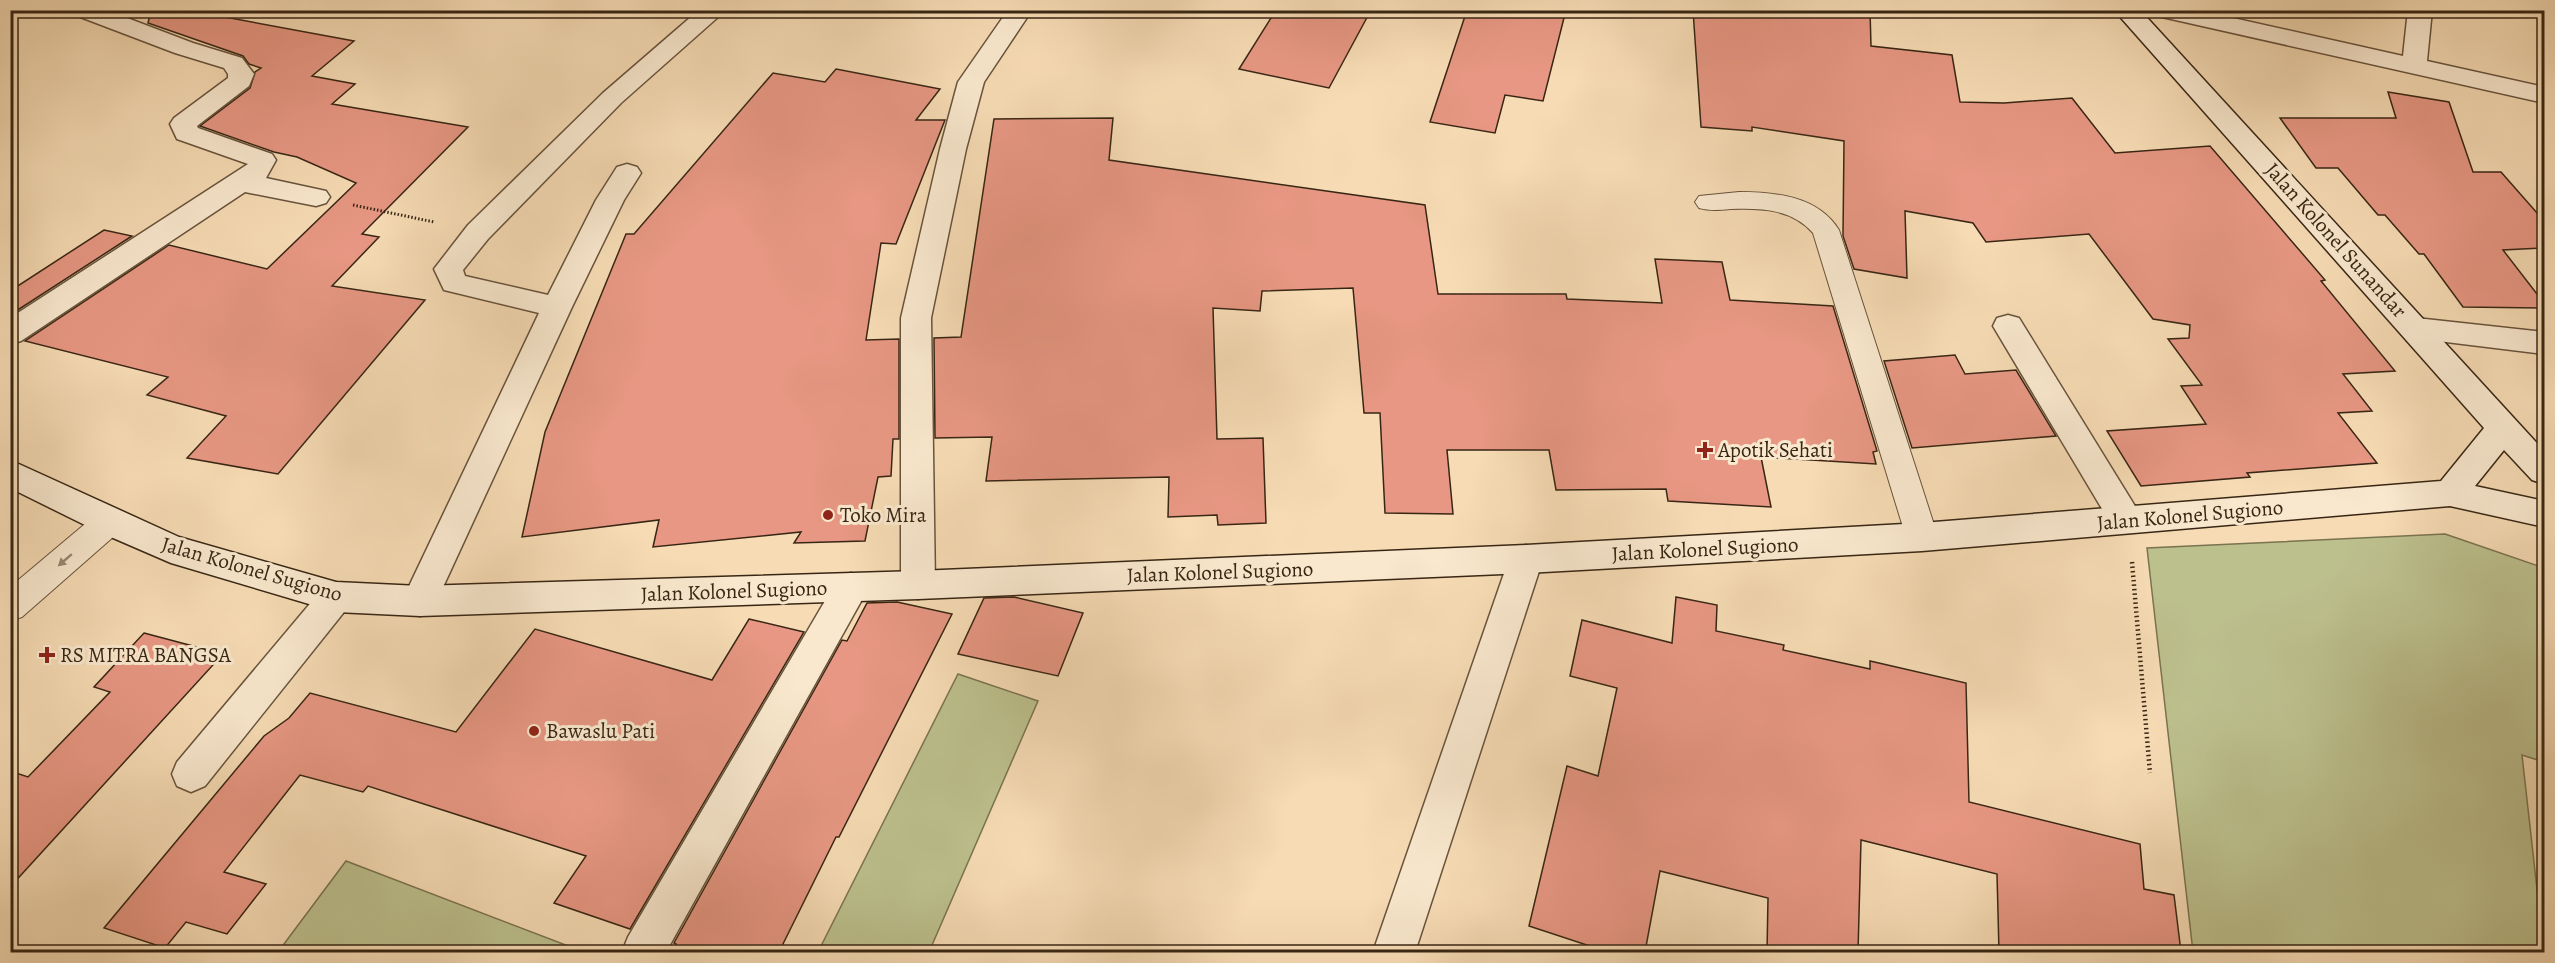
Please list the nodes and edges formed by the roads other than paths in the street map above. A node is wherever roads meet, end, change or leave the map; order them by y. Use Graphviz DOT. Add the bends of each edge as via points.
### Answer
graph roads {
  1 [pos="83,10"];
  2 [pos="140,10"];
  3 [pos="714,10"];
  4 [pos="1020,10"];
  5 [pos="2126,10"];
  6 [pos="2162,10"];
  7 [pos="2420,10"];
  8 [pos="118,24"];
  9 [pos="2414,65"];
  10 [pos="2544,95"];
  11 [pos="627,173"];
  12 [pos="241,182"];
  13 [pos="316,197"];
  14 [pos="1708,202"];
  15 [pos="557,307"];
  16 [pos="2008,326"];
  17 [pos="2416,329"];
  18 [pos="10,333"];
  19 [pos="2544,343"];
  20 [pos="2503,428"];
  21 [pos="2544,471"];
  22 [pos="10,473"];
  23 [pos="2450,493"];
  24 [pos="2544,514"];
  25 [pos="2126,520"];
  26 [pos="109,522"];
  27 [pos="1922,537"];
  28 [pos="1526,559"];
  29 [pos="918,585"];
  30 [pos="851,587"];
  31 [pos="336,597"];
  32 [pos="420,601"];
  33 [pos="10,607"];
  34 [pos="191,774"];
  35 [pos="643,952"];
  36 [pos="1394,952"];
  1 -- 8 [label="street"];
  2 -- 8 [label="street"];
  3 -- 15 [label="street" via="651,62 478,232 448,269 454,283"];
  4 -- 29 [label="street" via="971,82 916,318"];
  5 -- 17 [label="street, Jalan Kolonel Sunandar"];
  6 -- 9 [label="street"];
  7 -- 9 [label="street"];
  8 -- 12 [label="street" via="233,63 241,74 240,81 183,124 186,133 194,138 248,152 263,160 259,170"];
  9 -- 10 [label="street"];
  11 -- 15 [label="street"];
  12 -- 13 [label="street"];
  12 -- 18 [label="street"];
  14 -- 27 [label="lane" via="1772,202 1817,218 1826,230"];
  15 -- 32 [label="street"];
  16 -- 25 [label="street"];
  17 -- 19 [label="street"];
  17 -- 20 [label="street, Jalan Kolonel Sunandar"];
  20 -- 21 [label="street, Jalan Kolonel Sunandar"];
  20 -- 23 [label="street"];
  22 -- 26 [label="street, Jalan Kolonel Sugiono"];
  23 -- 24 [label="street, Jalan Kolonel Sugiono"];
  23 -- 25 [label="street, Jalan Kolonel Sugiono"];
  25 -- 27 [label="street, Jalan Kolonel Sugiono"];
  26 -- 31 [label="street, Jalan Kolonel Sugiono" via="171,549"];
  26 -- 33 [label="lane, one-way"];
  27 -- 28 [label="street, Jalan Kolonel Sugiono"];
  28 -- 29 [label="street, Jalan Kolonel Sugiono"];
  28 -- 36 [label="street"];
  29 -- 30 [label="street, Jalan Kolonel Sugiono"];
  30 -- 32 [label="street, Jalan Kolonel Sugiono"];
  30 -- 35 [label="street"];
  31 -- 32 [label="street, Jalan Kolonel Sugiono"];
  31 -- 34 [label="street"];
}
